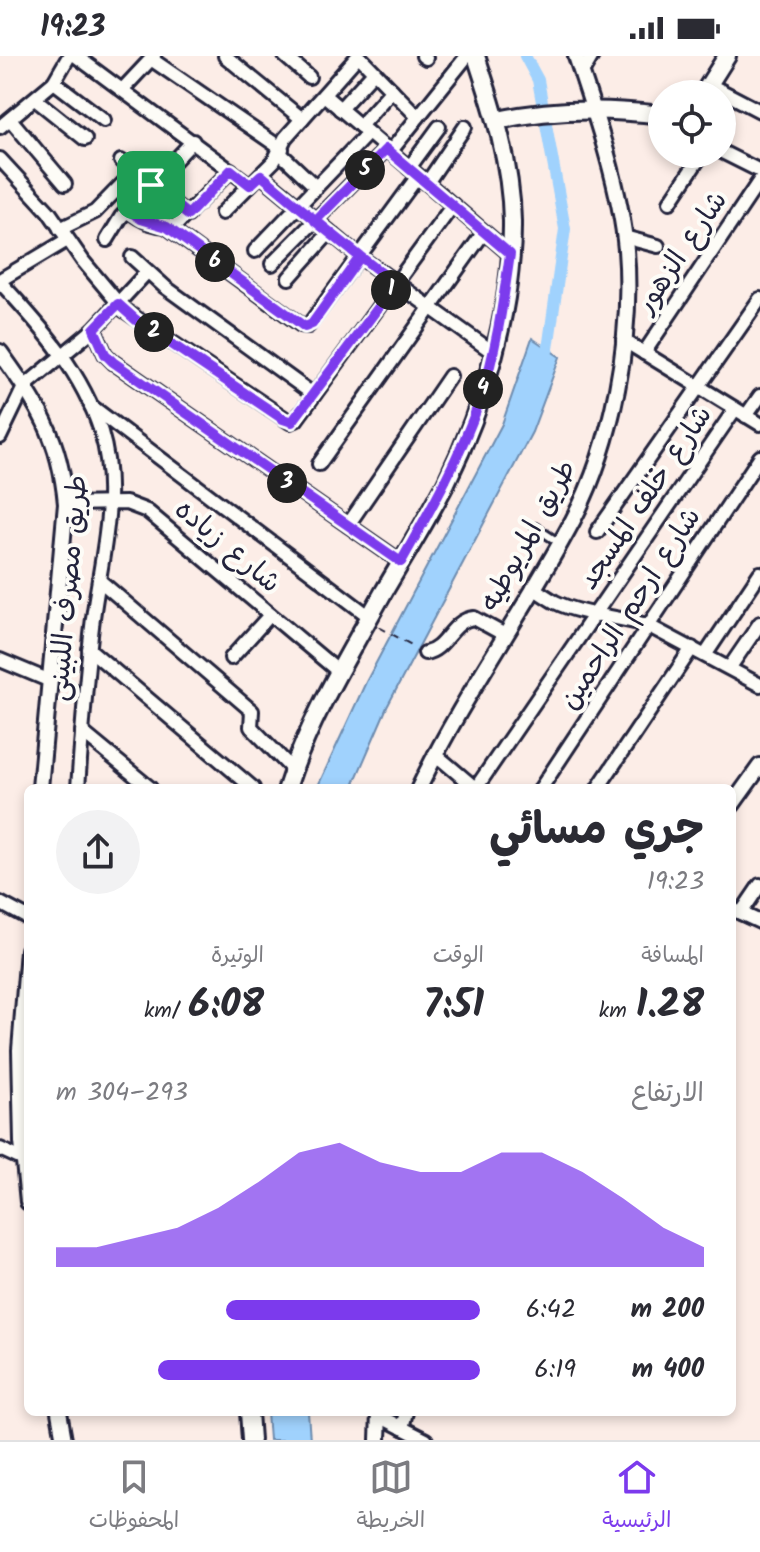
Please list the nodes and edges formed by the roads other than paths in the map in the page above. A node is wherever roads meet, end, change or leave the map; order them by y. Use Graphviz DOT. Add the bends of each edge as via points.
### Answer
graph roads {
  1 [pos="225,56"];
  2 [pos="285,56"];
  3 [pos="338,56"];
  4 [pos="467,56"];
  5 [pos="476,56"];
  6 [pos="576,56"];
  7 [pos="592,56"];
  8 [pos="727,56"];
  9 [pos="70,57"];
  10 [pos="152,58"];
  11 [pos="356,59"];
  12 [pos="374,72"];
  13 [pos="582,73"];
  14 [pos="309,77"];
  15 [pos="713,80"];
  16 [pos="54,82"];
  17 [pos="123,89"];
  18 [pos="392,90"];
  19 [pos="324,95"];
  20 [pos="35,99"];
  21 [pos="736,101"];
  22 [pos="340,109"];
  23 [pos="592,109"];
  24 [pos="760,111"];
  25 [pos="648,114"];
  26 [pos="418,117"];
  27 [pos="302,119"];
  28 [pos="503,119"];
  29 [pos="104,120"];
  30 [pos="5,123"];
  31 [pos="439,127"];
  32 [pos="465,127"];
  33 [pos="364,130"];
  34 [pos="85,139"];
  35 [pos="193,141"];
  36 [pos="281,151"];
  37 [pos="388,151"];
  38 [pos="0,159"];
  39 [pos="736,159"];
  40 [pos="121,161"];
  41 [pos="693,168"];
  42 [pos="231,170"];
  43 [pos="760,171"];
  44 [pos="134,172"];
  45 [pos="261,175"];
  46 [pos="418,176"];
  47 [pos="760,180"];
  48 [pos="65,184"];
  49 [pos="151,185"];
  50 [pos="250,185"];
  51 [pos="316,187"];
  52 [pos="670,202"];
  53 [pos="453,205"];
  54 [pos="298,206"];
  55 [pos="128,210"];
  56 [pos="222,213"];
  57 [pos="188,215"];
  58 [pos="315,221"];
  59 [pos="167,227"];
  60 [pos="484,232"];
  61 [pos="329,233"];
  62 [pos="64,234"];
  63 [pos="624,237"];
  64 [pos="107,240"];
  65 [pos="658,246"];
  66 [pos="255,251"];
  67 [pos="510,254"];
  68 [pos="132,257"];
  69 [pos="360,257"];
  70 [pos="272,264"];
  71 [pos="147,272"];
  72 [pos="289,278"];
  73 [pos="0,281"];
  74 [pos="396,284"];
  75 [pos="760,299"];
  76 [pos="118,304"];
  77 [pos="430,309"];
  78 [pos="94,329"];
  79 [pos="623,340"];
  80 [pos="0,352"];
  81 [pos="494,353"];
  82 [pos="644,353"];
  83 [pos="63,356"];
  84 [pos="450,376"];
  85 [pos="699,386"];
  86 [pos="24,387"];
  87 [pos="314,395"];
  88 [pos="760,396"];
  89 [pos="91,406"];
  90 [pos="741,413"];
  91 [pos="760,424"];
  92 [pos="0,437"];
  93 [pos="760,457"];
  94 [pos="319,464"];
  95 [pos="110,503"];
  96 [pos="66,504"];
  97 [pos="348,525"];
  98 [pos="535,527"];
  99 [pos="597,532"];
  100 [pos="560,543"];
  101 [pos="401,562"];
  102 [pos="760,573"];
  103 [pos="99,580"];
  104 [pos="533,588"];
  105 [pos="597,613"];
  106 [pos="270,615"];
  107 [pos="370,617"];
  108 [pos="760,623"];
  109 [pos="649,626"];
  110 [pos="505,635"];
  111 [pos="692,648"];
  112 [pos="89,649"];
  113 [pos="425,653"];
  114 [pos="706,654"];
  115 [pos="231,658"];
  116 [pos="0,660"];
  117 [pos="730,667"];
  118 [pos="339,672"];
  119 [pos="48,680"];
  120 [pos="760,685"];
  121 [pos="82,732"];
  122 [pos="435,754"];
  123 [pos="760,766"];
  124 [pos="293,770"];
  125 [pos="40,784"];
  126 [pos="78,784"];
  127 [pos="145,784"];
  128 [pos="248,784"];
  129 [pos="288,784"];
  130 [pos="421,784"];
  131 [pos="471,784"];
  132 [pos="479,784"];
  133 [pos="544,784"];
  134 [pos="601,784"];
  135 [pos="736,799"];
  136 [pos="760,885"];
  137 [pos="0,903"];
  138 [pos="737,911"];
  139 [pos="24,916"];
  140 [pos="760,922"];
  141 [pos="24,1036"];
  142 [pos="0,1149"];
  143 [pos="24,1160"];
  144 [pos="60,1416"];
  145 [pos="249,1416"];
  146 [pos="379,1416"];
  147 [pos="382,1416"];
  148 [pos="405,1416"];
  149 [pos="402,1428"];
  150 [pos="380,1439"];
  151 [pos="64,1440"];
  152 [pos="251,1440"];
  153 [pos="426,1440"];
  1 -- 27 [label="street"];
  2 -- 14 [label="street"];
  3 -- 11 [label="street"];
  4 -- 26 [label="street"];
  5 -- 28 [label="main road"];
  6 -- 13 [label="street, طريق المريوطيه"];
  7 -- 13 [label="street"];
  8 -- 15 [label="main road"];
  9 -- 16 [label="street"];
  9 -- 17 [label="street"];
  10 -- 17 [label="street"];
  10 -- 36 [label="street"];
  11 -- 12 [label="street"];
  11 -- 19 [label="street"];
  12 -- 18 [label="street"];
  12 -- 22 [label="street"];
  13 -- 23 [label="street, طريق المريوطيه"];
  16 -- 20 [label="street"];
  16 -- 29 [label="street"];
  17 -- 35 [label="street"];
  18 -- 26 [label="street"];
  18 -- 33 [label="street"];
  19 -- 22 [label="street"];
  19 -- 27 [label="street"];
  20 -- 30 [label="street"];
  20 -- 34 [label="street"];
  21 -- 24 [label="street"];
  22 -- 33 [label="street"];
  23 -- 25 [label="main road"];
  23 -- 28 [label="main road"];
  23 -- 63 [label="street, طريق المريوطيه"];
  26 -- 37 [label="street"];
  27 -- 36 [label="street"];
  28 -- 67 [label="main road"];
  30 -- 48 [label="street"];
  31 -- 46 [label="street"];
  32 -- 46 [label="street"];
  33 -- 37 [label="street"];
  33 -- 51 [label="street"];
  35 -- 42 [label="street"];
  35 -- 49 [label="street"];
  36 -- 45 [label="street"];
  36 -- 51 [label="street"];
  37 -- 46 [label="street"];
  37 -- 58 [label="street"];
  38 -- 62 [label="street"];
  39 -- 43 [label="street"];
  40 -- 44 [label="street"];
  41 -- 52 [label="street"];
  42 -- 50 [label="street"];
  42 -- 57 [label="street"];
  44 -- 49 [label="street"];
  44 -- 62 [label="street" via="95,212"];
  45 -- 50 [label="street"];
  45 -- 54 [label="street"];
  46 -- 53 [label="street"];
  46 -- 69 [label="street"];
  47 -- 82 [label="street, شارع الزهور"];
  49 -- 55 [label="street"];
  49 -- 57 [label="street"];
  50 -- 56 [label="street"];
  51 -- 54 [label="street"];
  53 -- 60 [label="street"];
  53 -- 74 [label="street"];
  54 -- 58 [label="street"];
  54 -- 66 [label="street"];
  55 -- 59 [label="street"];
  55 -- 64 [label="street"];
  57 -- 59 [label="street"];
  58 -- 61 [label="street"];
  58 -- 70 [label="street"];
  59 -- 69 [label="street" via="305,327"];
  60 -- 67 [label="street"];
  60 -- 77 [label="street"];
  61 -- 69 [label="street"];
  61 -- 72 [label="street"];
  62 -- 73 [label="street"];
  62 -- 76 [label="street"];
  63 -- 65 [label="street"];
  63 -- 79 [label="street, طريق المريوطيه"];
  67 -- 81 [label="main road"];
  68 -- 71 [label="street"];
  69 -- 74 [label="street"];
  71 -- 76 [label="street"];
  71 -- 87 [label="street"];
  73 -- 83 [label="street, طريق مصرف اللبينى"];
  74 -- 77 [label="street"];
  74 -- 87 [label="street"];
  75 -- 85 [label="street"];
  76 -- 78 [label="street"];
  76 -- 87 [label="street" via="283,419 292,422"];
  77 -- 81 [label="street"];
  77 -- 94 [label="street"];
  78 -- 83 [label="street"];
  78 -- 97 [label="street" via="113,362"];
  79 -- 82 [label="street"];
  79 -- 100 [label="street, طريق المريوطيه" via="600,459"];
  80 -- 86 [label="street, طريق مصرف اللبينى"];
  81 -- 101 [label="main road" via="465,440"];
  82 -- 85 [label="street"];
  83 -- 86 [label="street"];
  83 -- 89 [label="street, طريق مصرف اللبينى"];
  84 -- 97 [label="street"];
  85 -- 90 [label="street"];
  85 -- 99 [label="street"];
  86 -- 92 [label="street"];
  86 -- 96 [label="street, طريق مصرف اللبينى" via="56,446"];
  88 -- 90 [label="street, شارع خلف المسجد"];
  89 -- 95 [label="street, طريق مصرف اللبينى" via="107,460"];
  89 -- 107 [label="street"];
  90 -- 91 [label="street"];
  90 -- 105 [label="street, شارع خلف المسجد"];
  93 -- 109 [label="street, شارع ارحم الراحمين"];
  95 -- 96 [label="street, شارع زياده"];
  95 -- 103 [label="street, طريق مصرف اللبينى"];
  95 -- 106 [label="street, شارع زياده" via="147,511"];
  96 -- 119 [label="street, طريق مصرف اللبينى"];
  97 -- 101 [label="street"];
  98 -- 100 [label="lane"];
  100 -- 104 [label="street, طريق المريوطيه"];
  101 -- 107 [label="main road"];
  102 -- 114 [label="street"];
  103 -- 112 [label="street, طريق مصرف اللبينى"];
  103 -- 124 [label="street" via="252,711 251,727"];
  104 -- 105 [label="street" via="556,602"];
  104 -- 110 [label="street, طريق المريوطيه"];
  105 -- 109 [label="street"];
  105 -- 132 [label="street, شارع خلف المسجد"];
  106 -- 115 [label="street"];
  106 -- 118 [label="street, شارع زياده"];
  107 -- 118 [label="main road"];
  108 -- 117 [label="street"];
  109 -- 111 [label="street"];
  109 -- 133 [label="street, شارع ارحم الراحمين"];
  110 -- 113 [label="street" via="469,618 434,651"];
  110 -- 122 [label="street, طريق المريوطيه"];
  111 -- 114 [label="street"];
  111 -- 134 [label="street"];
  112 -- 121 [label="street, طريق مصرف اللبينى"];
  112 -- 128 [label="street"];
  114 -- 117 [label="street"];
  116 -- 119 [label="street"];
  117 -- 120 [label="street"];
  118 -- 124 [label="main road"];
  119 -- 125 [label="street, طريق مصرف اللبينى"];
  121 -- 126 [label="street, طريق مصرف اللبينى"];
  121 -- 127 [label="street"];
  122 -- 130 [label="street, طريق المريوطيه"];
  122 -- 131 [label="street"];
  123 -- 135 [label="street"];
  124 -- 129 [label="main road"];
  136 -- 138 [label="street"];
  137 -- 139 [label="street"];
  138 -- 140 [label="street"];
  141 -- 143 [label="street"];
  142 -- 143 [label="street"];
  144 -- 151 [label="street"];
  145 -- 152 [label="main road"];
  146 -- 150 [label="street"];
  147 -- 149 [label="street"];
  148 -- 149 [label="street"];
  149 -- 153 [label="street"];
}
